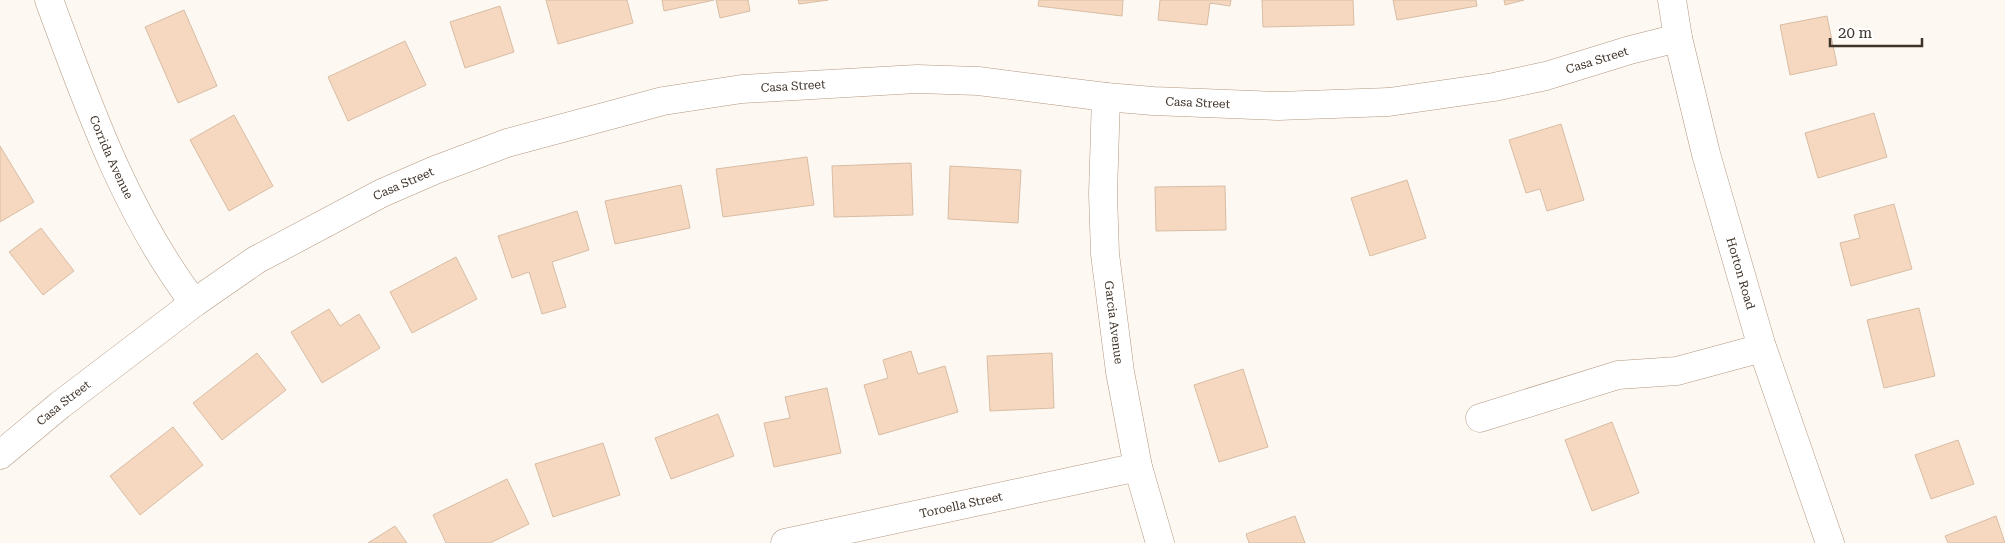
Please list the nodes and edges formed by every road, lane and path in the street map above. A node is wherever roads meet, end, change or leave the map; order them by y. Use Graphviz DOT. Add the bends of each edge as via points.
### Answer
graph roads {
  1 [pos="49,0"];
  2 [pos="1672,0"];
  3 [pos="1678,38"];
  4 [pos="1106,97"];
  5 [pos="194,302"];
  6 [pos="1762,348"];
  7 [pos="1480,418"];
  8 [pos="0,456"];
  9 [pos="1138,467"];
  10 [pos="785,543"];
  11 [pos="1160,543"];
  12 [pos="1830,543"];
  1 -- 5 [label="street, Corrida Avenue" via="101,138 136,210 173,275"];
  2 -- 3 [label="street, Horton Road"];
  3 -- 4 [label="street, Casa Street" via="1546,76 1389,102 1278,106"];
  3 -- 6 [label="street, Horton Road" via="1706,154"];
  4 -- 5 [label="street, Casa Street" via="978,81 917,79 742,89 662,101 507,143 435,170 382,193 256,260"];
  4 -- 9 [label="street, Garcia Avenue" via="1105,254 1120,372"];
  5 -- 8 [label="street, Casa Street" via="60,405"];
  6 -- 7 [label="street" via="1677,371 1618,375"];
  6 -- 12 [label="street, Horton Road"];
  9 -- 10 [label="street, Toroella Street"];
  9 -- 11 [label="street, Garcia Avenue"];
}
